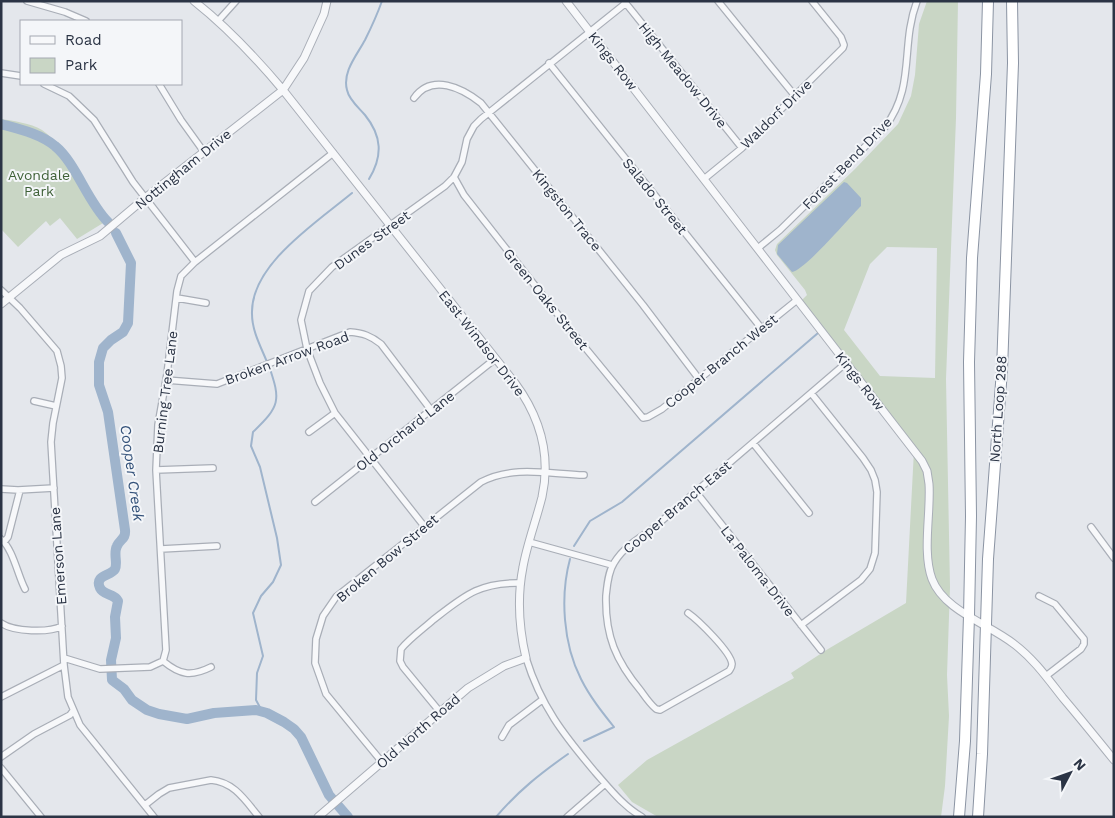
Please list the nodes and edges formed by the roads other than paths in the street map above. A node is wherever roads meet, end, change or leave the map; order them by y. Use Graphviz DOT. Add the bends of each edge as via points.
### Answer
graph roads {
  1 [pos="27,1"];
  2 [pos="194,1"];
  3 [pos="236,1"];
  4 [pos="327,1"];
  5 [pos="566,1"];
  6 [pos="718,1"];
  7 [pos="812,1"];
  8 [pos="917,1"];
  9 [pos="988,1"];
  10 [pos="1012,1"];
  11 [pos="625,2"];
  12 [pos="84,20"];
  13 [pos="218,21"];
  14 [pos="589,32"];
  15 [pos="549,63"];
  16 [pos="1,73"];
  17 [pos="20,76"];
  18 [pos="46,85"];
  19 [pos="161,85"];
  20 [pos="284,90"];
  21 [pos="795,96"];
  22 [pos="414,98"];
  23 [pos="488,112"];
  24 [pos="742,148"];
  25 [pos="204,152"];
  26 [pos="333,153"];
  27 [pos="454,177"];
  28 [pos="704,179"];
  29 [pos="146,198"];
  30 [pos="390,225"];
  31 [pos="758,248"];
  32 [pos="195,262"];
  33 [pos="1,290"];
  34 [pos="9,297"];
  35 [pos="177,298"];
  36 [pos="797,300"];
  37 [pos="206,303"];
  38 [pos="1,304"];
  39 [pos="762,329"];
  40 [pos="307,349"];
  41 [pos="495,359"];
  42 [pos="846,363"];
  43 [pos="700,379"];
  44 [pos="166,380"];
  45 [pos="811,393"];
  46 [pos="34,401"];
  47 [pos="56,406"];
  48 [pos="431,410"];
  49 [pos="336,413"];
  50 [pos="643,418"];
  51 [pos="309,432"];
  52 [pos="754,443"];
  53 [pos="370,458"];
  54 [pos="213,468"];
  55 [pos="156,470"];
  56 [pos="546,473"];
  57 [pos="584,475"];
  58 [pos="54,488"];
  59 [pos="1,489"];
  60 [pos="20,490"];
  61 [pos="696,492"];
  62 [pos="315,502"];
  63 [pos="809,513"];
  64 [pos="424,526"];
  65 [pos="1091,527"];
  66 [pos="3,541"];
  67 [pos="529,542"];
  68 [pos="217,546"];
  69 [pos="161,549"];
  70 [pos="1114,558"];
  71 [pos="612,565"];
  72 [pos="520,584"];
  73 [pos="26,589"];
  74 [pos="1039,596"];
  75 [pos="688,613"];
  76 [pos="969,616"];
  77 [pos="1,623"];
  78 [pos="801,625"];
  79 [pos="986,625"];
  80 [pos="62,626"];
  81 [pos="821,650"];
  82 [pos="526,658"];
  83 [pos="64,661"];
  84 [pos="163,661"];
  85 [pos="210,667"];
  86 [pos="1046,676"];
  87 [pos="1,697"];
  88 [pos="542,700"];
  89 [pos="73,710"];
  90 [pos="440,712"];
  91 [pos="502,737"];
  92 [pos="1,757"];
  93 [pos="1114,760"];
  94 [pos="382,762"];
  95 [pos="1,768"];
  96 [pos="606,784"];
  97 [pos="145,805"];
  98 [pos="571,816"];
  99 [pos="41,817"];
  100 [pos="154,817"];
  101 [pos="259,817"];
  102 [pos="318,817"];
  103 [pos="642,817"];
  104 [pos="959,817"];
  105 [pos="978,817"];
  1 -- 12 [label="street"];
  2 -- 13 [label="street, East Windsor Drive"];
  3 -- 13 [label="street"];
  4 -- 20 [label="street, Nottingham Drive" via="304,58"];
  5 -- 14 [label="street, Kings Row"];
  6 -- 21 [label="street"];
  7 -- 21 [label="street, Waldorf Drive" via="844,45"];
  8 -- 31 [label="street, Forest Bend Drive" via="909,24 902,95 892,118"];
  9 -- 76 [label="highway, North Loop 288" via="986,74 972,258"];
  10 -- 79 [label="highway, North Loop 288" via="1013,63 1003,341"];
  11 -- 14 [label="street, Dunes Street"];
  11 -- 24 [label="street, High Meadow Drive"];
  13 -- 20 [label="street, East Windsor Drive"];
  14 -- 15 [label="street, Dunes Street"];
  14 -- 28 [label="street, Kings Row"];
  15 -- 23 [label="street, Dunes Street"];
  15 -- 39 [label="street, Salado Street"];
  16 -- 17 [label="street"];
  18 -- 29 [label="street" via="69,96 86,111"];
  19 -- 25 [label="street"];
  20 -- 25 [label="street, Nottingham Drive"];
  20 -- 26 [label="street, East Windsor Drive"];
  21 -- 24 [label="street, Waldorf Drive"];
  22 -- 23 [label="street, Kingston Trace" via="418,92 431,86 446,85 474,96"];
  23 -- 27 [label="street, Dunes Street" via="467,139 462,162"];
  23 -- 43 [label="street, Kingston Trace"];
  24 -- 28 [label="street, Waldorf Drive"];
  25 -- 29 [label="street, Nottingham Drive"];
  26 -- 30 [label="street, East Windsor Drive"];
  26 -- 32 [label="street, Burning Tree Lane"];
  27 -- 30 [label="street, Dunes Street"];
  27 -- 50 [label="street, Green Oaks Street" via="464,195"];
  28 -- 31 [label="street, Kings Row"];
  29 -- 32 [label="street"];
  29 -- 34 [label="street, Nottingham Drive" via="100,236 61,254"];
  30 -- 40 [label="street, Dunes Street" via="332,267 309,291 301,320"];
  30 -- 41 [label="street, East Windsor Drive"];
  31 -- 36 [label="street, Kings Row"];
  32 -- 35 [label="street, Burning Tree Lane" via="181,276"];
  33 -- 34 [label="street, Emerson Lane"];
  34 -- 38 [label="street, Nottingham Drive"];
  34 -- 47 [label="street, Emerson Lane" via="57,351 62,378"];
  35 -- 37 [label="street"];
  35 -- 44 [label="street, Burning Tree Lane"];
  36 -- 39 [label="street, Cooper Branch West"];
  36 -- 42 [label="street, Kings Row"];
  39 -- 43 [label="street, Cooper Branch West"];
  40 -- 44 [label="street, Broken Arrow Road" via="217,384"];
  40 -- 48 [label="street, Broken Arrow Road" via="350,332 373,337"];
  40 -- 49 [label="street, Dunes Street"];
  41 -- 48 [label="street, Old Orchard Lane"];
  41 -- 56 [label="street, East Windsor Drive" via="532,410 544,447"];
  42 -- 45 [label="street, Cooper Branch East"];
  42 -- 76 [label="street, Kings Row" via="925,466 930,490 928,556 932,578 942,596"];
  43 -- 50 [label="street, Cooper Branch West" via="662,409"];
  44 -- 55 [label="street, Burning Tree Lane" via="158,425"];
  45 -- 52 [label="street, Cooper Branch East"];
  45 -- 78 [label="street" via="871,470 877,492 876,537 868,573"];
  46 -- 47 [label="street"];
  47 -- 58 [label="street, Emerson Lane" via="51,442"];
  48 -- 53 [label="street, Old Orchard Lane"];
  49 -- 51 [label="street"];
  49 -- 53 [label="street, Dunes Street"];
  52 -- 61 [label="street, Cooper Branch East"];
  52 -- 63 [label="street"];
  53 -- 62 [label="street, Old Orchard Lane"];
  53 -- 64 [label="street, Dunes Street"];
  54 -- 55 [label="street"];
  55 -- 69 [label="street, Burning Tree Lane"];
  56 -- 57 [label="street, Broken Bow Street"];
  56 -- 64 [label="street, Broken Bow Street" via="498,474 481,482"];
  56 -- 67 [label="street, East Windsor Drive"];
  58 -- 60 [label="street"];
  58 -- 80 [label="street, Emerson Lane"];
  59 -- 60 [label="street"];
  60 -- 66 [label="street" via="8,537"];
  61 -- 71 [label="street, Cooper Branch East" via="630,544"];
  61 -- 78 [label="street, La Paloma Drive"];
  64 -- 94 [label="street, Broken Bow Street" via="336,597 323,616 316,639 315,663 326,694"];
  65 -- 70 [label="street"];
  66 -- 73 [label="street"];
  67 -- 71 [label="street"];
  67 -- 72 [label="street, East Windsor Drive"];
  68 -- 69 [label="street"];
  69 -- 84 [label="street, Burning Tree Lane" via="166,650"];
  71 -- 75 [label="street, Cooper Branch East" via="606,611 613,647 632,681 651,705 660,710 732,667 728,655 706,628"];
  72 -- 82 [label="street, East Windsor Drive" via="519,609"];
  72 -- 90 [label="street" via="496,584 473,591 401,649 403,667"];
  74 -- 86 [label="street" via="1055,604 1084,639 1080,649"];
  76 -- 79 [label="street, Kings Row"];
  76 -- 104 [label="highway, North Loop 288"];
  77 -- 80 [label="street" via="21,630"];
  78 -- 81 [label="street, La Paloma Drive"];
  79 -- 86 [label="street, Kings Row" via="1023,651"];
  79 -- 105 [label="highway, North Loop 288"];
  80 -- 83 [label="street, Emerson Lane"];
  82 -- 88 [label="street, East Windsor Drive"];
  82 -- 90 [label="street, Old North Road" via="484,677"];
  83 -- 84 [label="street" via="104,669 150,667"];
  83 -- 87 [label="street"];
  83 -- 89 [label="street, Emerson Lane"];
  84 -- 85 [label="street" via="192,674"];
  86 -- 93 [label="street, Kings Row"];
  88 -- 91 [label="street" via="509,725"];
  88 -- 96 [label="street, East Windsor Drive" via="560,729"];
  89 -- 92 [label="street" via="70,715"];
  89 -- 97 [label="street, Emerson Lane" via="88,736"];
  90 -- 94 [label="street, Old North Road"];
  94 -- 102 [label="street, Old North Road"];
  95 -- 99 [label="street"];
  96 -- 98 [label="street"];
  96 -- 103 [label="street, East Windsor Drive" via="619,800"];
  97 -- 100 [label="street, Emerson Lane"];
  97 -- 101 [label="street" via="169,788 211,780 238,791"];
}
